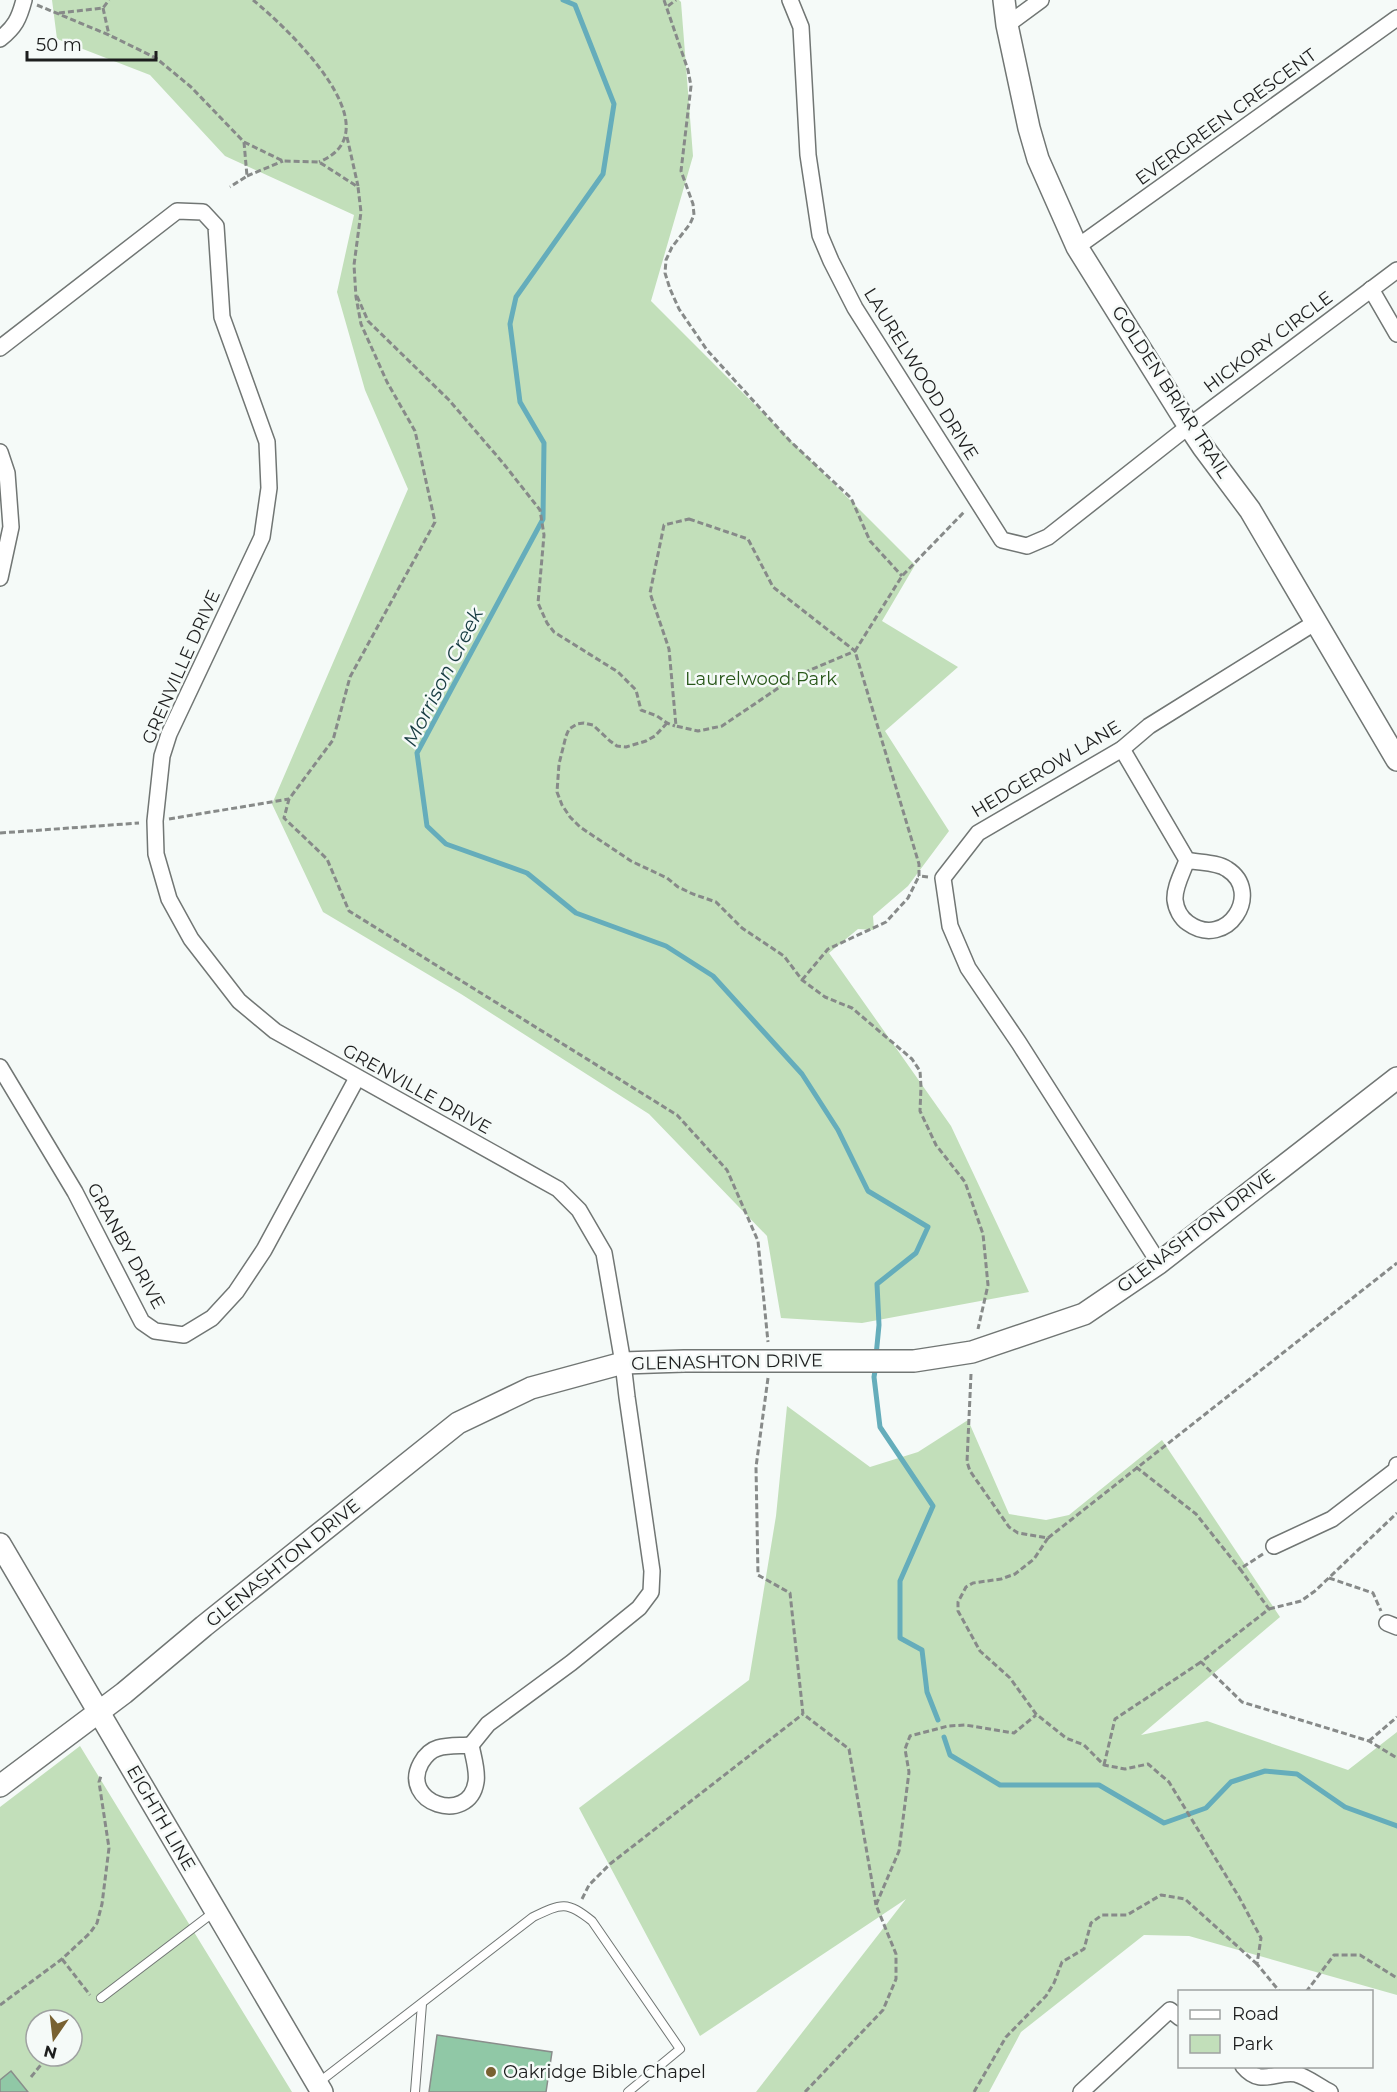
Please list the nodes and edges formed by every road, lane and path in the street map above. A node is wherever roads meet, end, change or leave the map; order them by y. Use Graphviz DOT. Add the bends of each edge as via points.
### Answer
graph roads {
  1 [pos="109,0"];
  2 [pos="253,0"];
  3 [pos="664,0"];
  4 [pos="676,0"];
  5 [pos="789,0"];
  6 [pos="1004,0"];
  7 [pos="1041,0"];
  8 [pos="30,2"];
  9 [pos="668,6"];
  10 [pos="104,8"];
  11 [pos="57,13"];
  12 [pos="1397,18"];
  13 [pos="1007,25"];
  14 [pos="109,35"];
  15 [pos="0,39"];
  16 [pos="346,135"];
  17 [pos="244,142"];
  18 [pos="283,160"];
  19 [pos="319,162"];
  20 [pos="247,176"];
  21 [pos="230,187"];
  22 [pos="358,187"];
  23 [pos="1077,246"];
  24 [pos="1397,270"];
  25 [pos="1371,289"];
  26 [pos="356,292"];
  27 [pos="1397,334"];
  28 [pos="0,348"];
  29 [pos="1189,426"];
  30 [pos="0,452"];
  31 [pos="965,511"];
  32 [pos="902,576"];
  33 [pos="0,578"];
  34 [pos="1316,622"];
  35 [pos="855,651"];
  36 [pos="667,723"];
  37 [pos="676,726"];
  38 [pos="1122,749"];
  39 [pos="1397,760"];
  40 [pos="289,799"];
  41 [pos="154,821"];
  42 [pos="0,833"];
  43 [pos="1187,860"];
  44 [pos="920,876"];
  45 [pos="929,878"];
  46 [pos="802,980"];
  47 [pos="0,1067"];
  48 [pos="1397,1077"];
  49 [pos="357,1078"];
  50 [pos="1159,1263"];
  51 [pos="1397,1263"];
  52 [pos="976,1334"];
  53 [pos="770,1361"];
  54 [pos="623,1363"];
  55 [pos="971,1374"];
  56 [pos="1397,1465"];
  57 [pos="1136,1467"];
  58 [pos="1397,1513"];
  59 [pos="1048,1538"];
  60 [pos="0,1544"];
  61 [pos="1274,1546"];
  62 [pos="1240,1569"];
  63 [pos="1329,1578"];
  64 [pos="1269,1609"];
  65 [pos="1392,1625"];
  66 [pos="1201,1662"];
  67 [pos="99,1713"];
  68 [pos="803,1714"];
  69 [pos="1036,1714"];
  70 [pos="1397,1717"];
  71 [pos="1369,1741"];
  72 [pos="471,1745"];
  73 [pos="1397,1758"];
  74 [pos="1104,1766"];
  75 [pos="101,1776"];
  76 [pos="0,1786"];
  77 [pos="876,1905"];
  78 [pos="577,1909"];
  79 [pos="216,1911"];
  80 [pos="62,1959"];
  81 [pos="1257,1964"];
  82 [pos="1397,1978"];
  83 [pos="1278,1990"];
  84 [pos="1308,1990"];
  85 [pos="97,1998"];
  86 [pos="423,2004"];
  87 [pos="0,2005"];
  88 [pos="1178,2017"];
  89 [pos="38,2068"];
  90 [pos="1244,2068"];
  91 [pos="1294,2070"];
  92 [pos="31,2077"];
  93 [pos="319,2088"];
  94 [pos="415,2092"];
  95 [pos="628,2092"];
  96 [pos="805,2092"];
  97 [pos="974,2092"];
  98 [pos="1081,2092"];
  99 [pos="1329,2092"];
  1 -- 10 [label="path"];
  2 -- 16 [label="path" via="305,50 331,83 347,116"];
  3 -- 9 [label="path"];
  4 -- 9 [label="path"];
  5 -- 29 [label="street, LAURELWOOD DRIVE" via="801,27 808,156 820,235 855,308 1002,540 1026,546 1048,537"];
  6 -- 13 [label="street, GOLDEN BRIAR TRAIL"];
  7 -- 13 [label="street"];
  8 -- 11 [label="path"];
  8 -- 15 [label="street" via="12,29"];
  9 -- 32 [label="path" via="691,86 681,171 694,215 666,260 670,289 707,351 790,441 850,498 870,541"];
  10 -- 11 [label="path"];
  10 -- 14 [label="path"];
  11 -- 14 [label="path"];
  12 -- 23 [label="street, EVERGREEN CRESCENT"];
  13 -- 23 [label="street, GOLDEN BRIAR TRAIL" via="1038,159"];
  14 -- 17 [label="path" via="156,58 191,87"];
  16 -- 19 [label="path" via="335,153"];
  16 -- 22 [label="path"];
  17 -- 18 [label="path"];
  17 -- 20 [label="path"];
  18 -- 19 [label="path"];
  18 -- 20 [label="path"];
  19 -- 22 [label="path"];
  20 -- 21 [label="path"];
  22 -- 26 [label="path" via="361,212 354,265"];
  23 -- 29 [label="street, GOLDEN BRIAR TRAIL"];
  24 -- 25 [label="street, HICKORY CIRCLE"];
  25 -- 27 [label="street"];
  25 -- 29 [label="street, HICKORY CIRCLE"];
  26 -- 36 [label="path" via="368,321 449,400 540,510 544,535 538,603 547,623 554,632 618,672 636,690 641,710"];
  26 -- 40 [label="path" via="361,324 415,431 435,522 350,677 333,740"];
  28 -- 41 [label="street, GRENVILLE DRIVE" via="177,211 203,212 216,226 222,317 267,442 269,488 262,537 165,745"];
  29 -- 34 [label="street, GOLDEN BRIAR TRAIL" via="1250,510"];
  30 -- 33 [label="street" via="7,473 11,527"];
  31 -- 32 [label="path"];
  32 -- 35 [label="path"];
  34 -- 38 [label="street, HEDGEROW LANE" via="1149,726"];
  34 -- 39 [label="street, GOLDEN BRIAR TRAIL"];
  35 -- 37 [label="path" via="796,676 722,726 698,731"];
  35 -- 37 [label="path" via="773,587 748,539 689,519 664,525 650,593 669,650"];
  35 -- 44 [label="path"];
  36 -- 37 [label="path"];
  36 -- 46 [label="path" via="655,736 626,747 617,746 593,725 577,724 570,729 558,764 557,792 562,805 580,827 631,861 716,902 742,928 784,956"];
  38 -- 43 [label="street"];
  38 -- 50 [label="street, HEDGEROW LANE" via="978,833 943,878 950,926 968,968"];
  40 -- 41 [label="path"];
  40 -- 53 [label="path" via="284,818 327,859 349,910 677,1115 727,1170 759,1241"];
  41 -- 42 [label="path"];
  41 -- 49 [label="street, GRENVILLE DRIVE" via="156,854 169,898 191,939 239,1001 275,1031"];
  43 -- 43 [label="street" via="1175,899 1178,911 1195,928 1213,930 1230,923 1242,902 1236,878 1227,869"];
  44 -- 45 [label="path"];
  44 -- 46 [label="path" via="908,898 886,922 828,949"];
  46 -- 52 [label="path" via="825,997 852,1008 912,1059 920,1071 920,1111 936,1145 965,1182 982,1234 988,1285"];
  47 -- 49 [label="street, GRANBY DRIVE" via="75,1192 142,1322 155,1331 184,1335 212,1318 236,1292 264,1250"];
  48 -- 50 [label="street, GLENASHTON DRIVE"];
  49 -- 54 [label="street, GRENVILLE DRIVE" via="558,1189 579,1210 604,1253"];
  50 -- 53 [label="street, GLENASHTON DRIVE" via="1084,1314 972,1353 914,1361"];
  51 -- 57 [label="path"];
  53 -- 54 [label="street, GLENASHTON DRIVE"];
  53 -- 68 [label="path" via="756,1467 758,1575 790,1593"];
  54 -- 67 [label="street, GLENASHTON DRIVE" via="531,1389 458,1423"];
  54 -- 72 [label="street, GRENVILLE DRIVE" via="652,1571 651,1593 639,1608 571,1663 488,1724"];
  55 -- 59 [label="path" via="966,1454 970,1471 1009,1527 1018,1533"];
  56 -- 61 [label="street" via="1396,1470 1332,1519"];
  57 -- 59 [label="path"];
  57 -- 62 [label="path" via="1196,1514"];
  58 -- 63 [label="path"];
  59 -- 69 [label="path" via="1026,1567 1001,1579 973,1583 966,1587 958,1602 958,1611 981,1650 1010,1678"];
  60 -- 67 [label="street, EIGHTH LINE"];
  61 -- 62 [label="path"];
  62 -- 64 [label="path"];
  63 -- 64 [label="path" via="1301,1601"];
  63 -- 65 [label="path" via="1373,1593"];
  64 -- 66 [label="path"];
  66 -- 71 [label="path" via="1242,1702"];
  66 -- 74 [label="path" via="1115,1719"];
  67 -- 76 [label="street, GLENASHTON DRIVE"];
  67 -- 79 [label="street, EIGHTH LINE"];
  68 -- 77 [label="path" via="849,1749"];
  68 -- 78 [label="path" via="609,1864 589,1885"];
  69 -- 74 [label="path" via="1066,1738 1084,1745"];
  69 -- 77 [label="path" via="1014,1733 966,1725 910,1736 905,1749 909,1773 899,1851"];
  70 -- 71 [label="path"];
  71 -- 73 [label="path"];
  72 -- 72 [label="street" via="438,1748 423,1760 418,1768 419,1786 431,1802 440,1806 460,1804 474,1789 477,1779"];
  74 -- 81 [label="path" via="1125,1769 1148,1764 1169,1782 1261,1938"];
  75 -- 80 [label="path" via="109,1848 102,1904 94,1929"];
  77 -- 96 [label="path" via="896,1954 896,1979 883,2010"];
  78 -- 86 [label="lane" via="555,1906 534,1917"];
  78 -- 95 [label="lane" via="592,1921 680,2049"];
  79 -- 85 [label="lane"];
  79 -- 93 [label="street, EIGHTH LINE"];
  80 -- 85 [label="path"];
  80 -- 87 [label="path"];
  81 -- 83 [label="path"];
  81 -- 97 [label="path" via="1185,1899 1161,1895 1127,1915 1102,1915 1091,1923 1084,1949 1062,1962 1046,1995 1006,2037"];
  82 -- 84 [label="path" via="1360,1955 1334,1955"];
  86 -- 93 [label="lane"];
  86 -- 94 [label="lane"];
  88 -- 98 [label="street" via="1170,2010"];
  89 -- 92 [label="path"];
  90 -- 91 [label="street" via="1263,2078"];
  91 -- 99 [label="street"];
}
